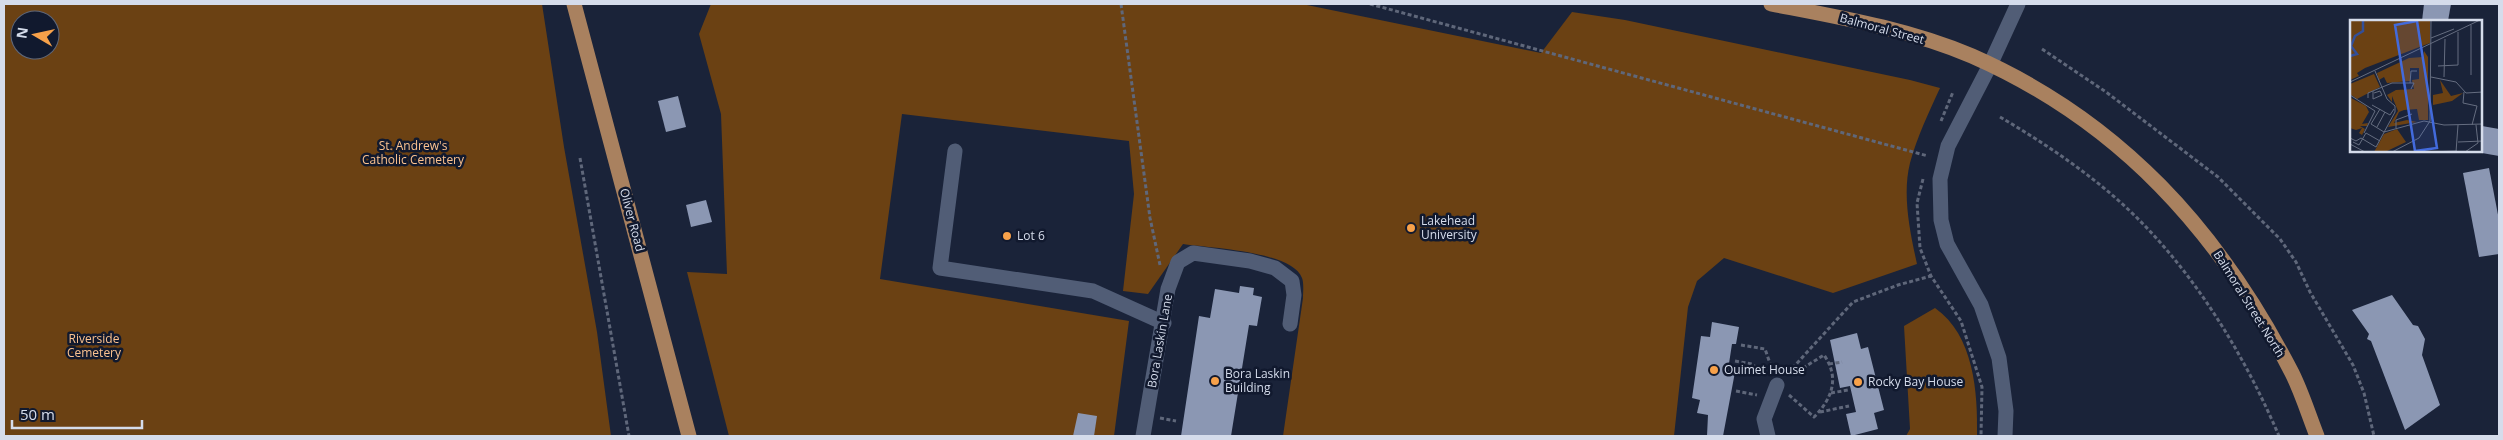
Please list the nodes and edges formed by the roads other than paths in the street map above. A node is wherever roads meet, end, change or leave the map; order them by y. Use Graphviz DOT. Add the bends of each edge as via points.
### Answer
graph roads {
  1 [pos="574,4"];
  2 [pos="1772,4"];
  3 [pos="2018,4"];
  4 [pos="1990,65"];
  5 [pos="955,151"];
  6 [pos="1164,323"];
  7 [pos="1290,324"];
  8 [pos="1774,391"];
  9 [pos="689,436"];
  10 [pos="1143,436"];
  11 [pos="1768,436"];
  12 [pos="2005,436"];
  13 [pos="2317,436"];
  1 -- 9 [label="main road, Oliver Road"];
  2 -- 4 [label="main road, Balmoral Street" via="1836,16 1919,38"];
  3 -- 4 [label="street"];
  4 -- 12 [label="street" via="1948,146 1940,179 1940,200 1941,220 1948,244 1981,305 1999,358 2006,411"];
  4 -- 13 [label="main road, Balmoral Street North" via="2041,92 2102,132 2154,178 2186,213 2227,264 2263,322 2293,375"];
  5 -- 6 [label="street" via="940,268 1093,290"];
  6 -- 7 [label="street, Bora Laskin Lane" via="1168,289 1178,262 1193,253 1275,268 1292,281 1294,296"];
  6 -- 10 [label="street, Bora Laskin Lane"];
  8 -- 11 [label="street" via="1764,419"];
}
